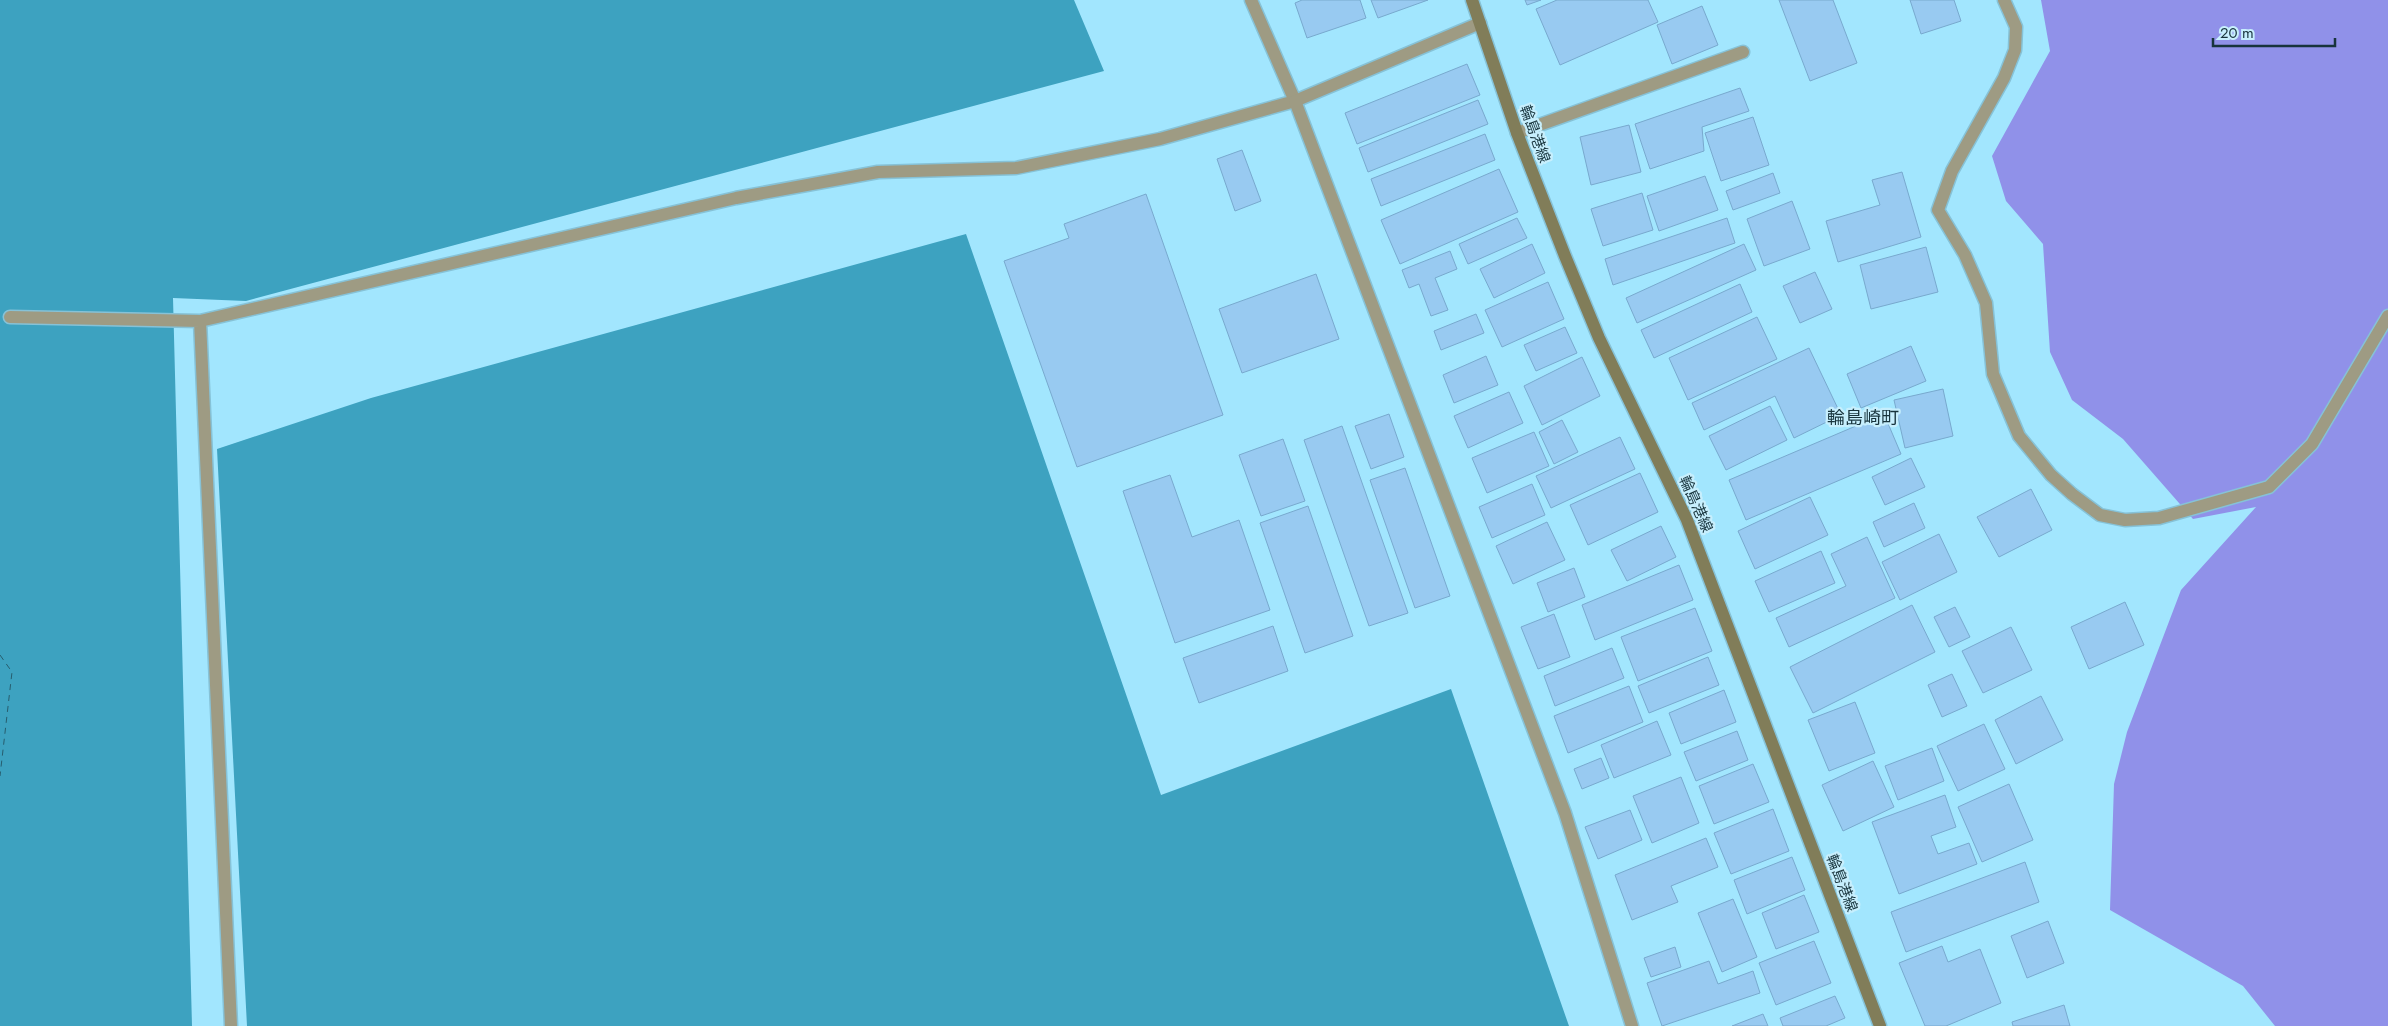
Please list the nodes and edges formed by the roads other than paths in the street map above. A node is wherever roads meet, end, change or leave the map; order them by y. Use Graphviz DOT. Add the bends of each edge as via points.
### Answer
graph roads {
  1 [pos="1251,0"];
  2 [pos="1472,0"];
  3 [pos="2004,0"];
  4 [pos="1480,23"];
  5 [pos="1743,52"];
  6 [pos="1295,101"];
  7 [pos="1517,133"];
  8 [pos="2388,316"];
  9 [pos="10,317"];
  10 [pos="200,321"];
  11 [pos="231,1026"];
  12 [pos="1632,1026"];
  13 [pos="1880,1026"];
  1 -- 6 [label="street"];
  2 -- 4 [label="main road, 輪島港線"];
  3 -- 8 [label="street" via="2016,27 2015,50 2004,78 1952,171 1938,210 1965,255 1986,302 1993,374 2019,436 2051,475 2072,494 2100,515 2125,520 2159,518 2269,487 2312,444"];
  4 -- 6 [label="street"];
  4 -- 7 [label="main road, 輪島港線"];
  5 -- 7 [label="street"];
  6 -- 10 [label="street" via="1160,139 1016,168 878,172 736,198"];
  6 -- 12 [label="street" via="1565,812"];
  7 -- 13 [label="main road, 輪島港線" via="1599,338 1687,520"];
  9 -- 10 [label="street"];
  10 -- 11 [label="street"];
}
